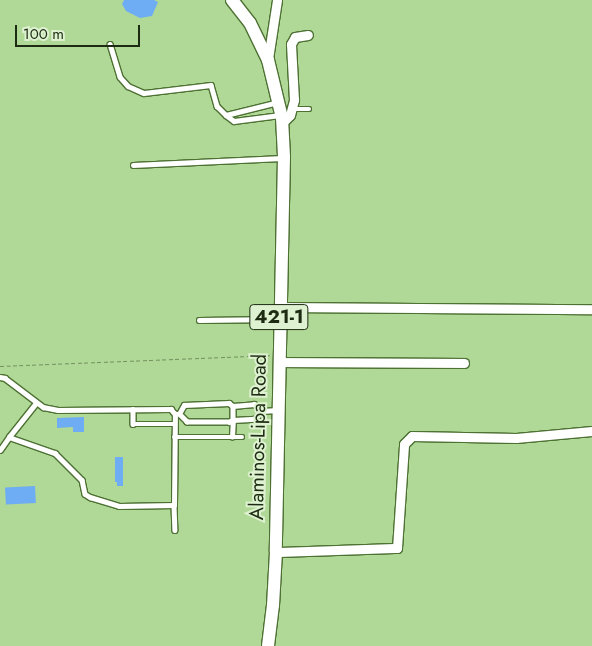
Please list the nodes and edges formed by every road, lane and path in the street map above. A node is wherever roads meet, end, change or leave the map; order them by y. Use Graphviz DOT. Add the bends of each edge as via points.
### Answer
graph roads {
  1 [pos="232,0"];
  2 [pos="277,0"];
  3 [pos="308,35"];
  4 [pos="110,44"];
  5 [pos="268,60"];
  6 [pos="278,102"];
  7 [pos="309,109"];
  8 [pos="226,115"];
  9 [pos="285,116"];
  10 [pos="284,157"];
  11 [pos="133,165"];
  12 [pos="592,309"];
  13 [pos="279,313"];
  14 [pos="199,320"];
  15 [pos="278,359"];
  16 [pos="464,364"];
  17 [pos="0,366"];
  18 [pos="0,377"];
  19 [pos="36,403"];
  20 [pos="233,406"];
  21 [pos="133,409"];
  22 [pos="262,410"];
  23 [pos="278,410"];
  24 [pos="177,414"];
  25 [pos="233,420"];
  26 [pos="174,424"];
  27 [pos="592,431"];
  28 [pos="9,436"];
  29 [pos="174,437"];
  30 [pos="232,437"];
  31 [pos="242,437"];
  32 [pos="0,450"];
  33 [pos="174,505"];
  34 [pos="175,530"];
  35 [pos="276,552"];
  36 [pos="268,646"];
  1 -- 5 [label="main road, Alaminos-Lipa Road / 421-1" via="250,23"];
  2 -- 5 [label="street"];
  3 -- 9 [label="street" via="295,37 290,44"];
  4 -- 8 [label="lane" via="120,78 128,86 144,92 211,86 217,106"];
  5 -- 6 [label="main road, Alaminos-Lipa Road / 421-1"];
  6 -- 8 [label="lane"];
  6 -- 9 [label="main road, Alaminos-Lipa Road / 421-1"];
  7 -- 9 [label="lane"];
  8 -- 9 [label="lane" via="234,121"];
  9 -- 10 [label="main road, Alaminos-Lipa Road / 421-1"];
  10 -- 11 [label="lane"];
  10 -- 13 [label="main road, Alaminos-Lipa Road / 421-1"];
  12 -- 13 [label="street"];
  13 -- 14 [label="lane"];
  13 -- 15 [label="main road, Alaminos-Lipa Road / 421-1"];
  15 -- 16 [label="street"];
  15 -- 17 [label="path"];
  15 -- 23 [label="main road, Alaminos-Lipa Road / 421-1"];
  18 -- 19 [label="lane"];
  19 -- 21 [label="lane" via="58,410"];
  19 -- 28 [label="lane"];
  20 -- 22 [label="lane" via="254,404"];
  20 -- 24 [label="lane" via="229,403 184,404"];
  20 -- 25 [label="lane"];
  21 -- 24 [label="lane" via="171,409"];
  21 -- 26 [label="lane" via="133,424"];
  22 -- 23 [label="lane"];
  22 -- 25 [label="lane" via="255,419"];
  23 -- 35 [label="main road, Alaminos-Lipa Road / 421-1"];
  24 -- 25 [label="lane" via="186,422"];
  24 -- 26 [label="lane"];
  25 -- 30 [label="lane"];
  26 -- 29 [label="lane"];
  27 -- 35 [label="street" via="516,438 412,436 404,444 397,548"];
  28 -- 32 [label="lane"];
  28 -- 33 [label="lane" via="55,452 82,480 85,494 90,497 119,506"];
  29 -- 30 [label="lane"];
  29 -- 33 [label="lane"];
  30 -- 31 [label="lane"];
  33 -- 34 [label="lane"];
  35 -- 36 [label="main road, Alaminos-Lipa Road / 421-1"];
}
